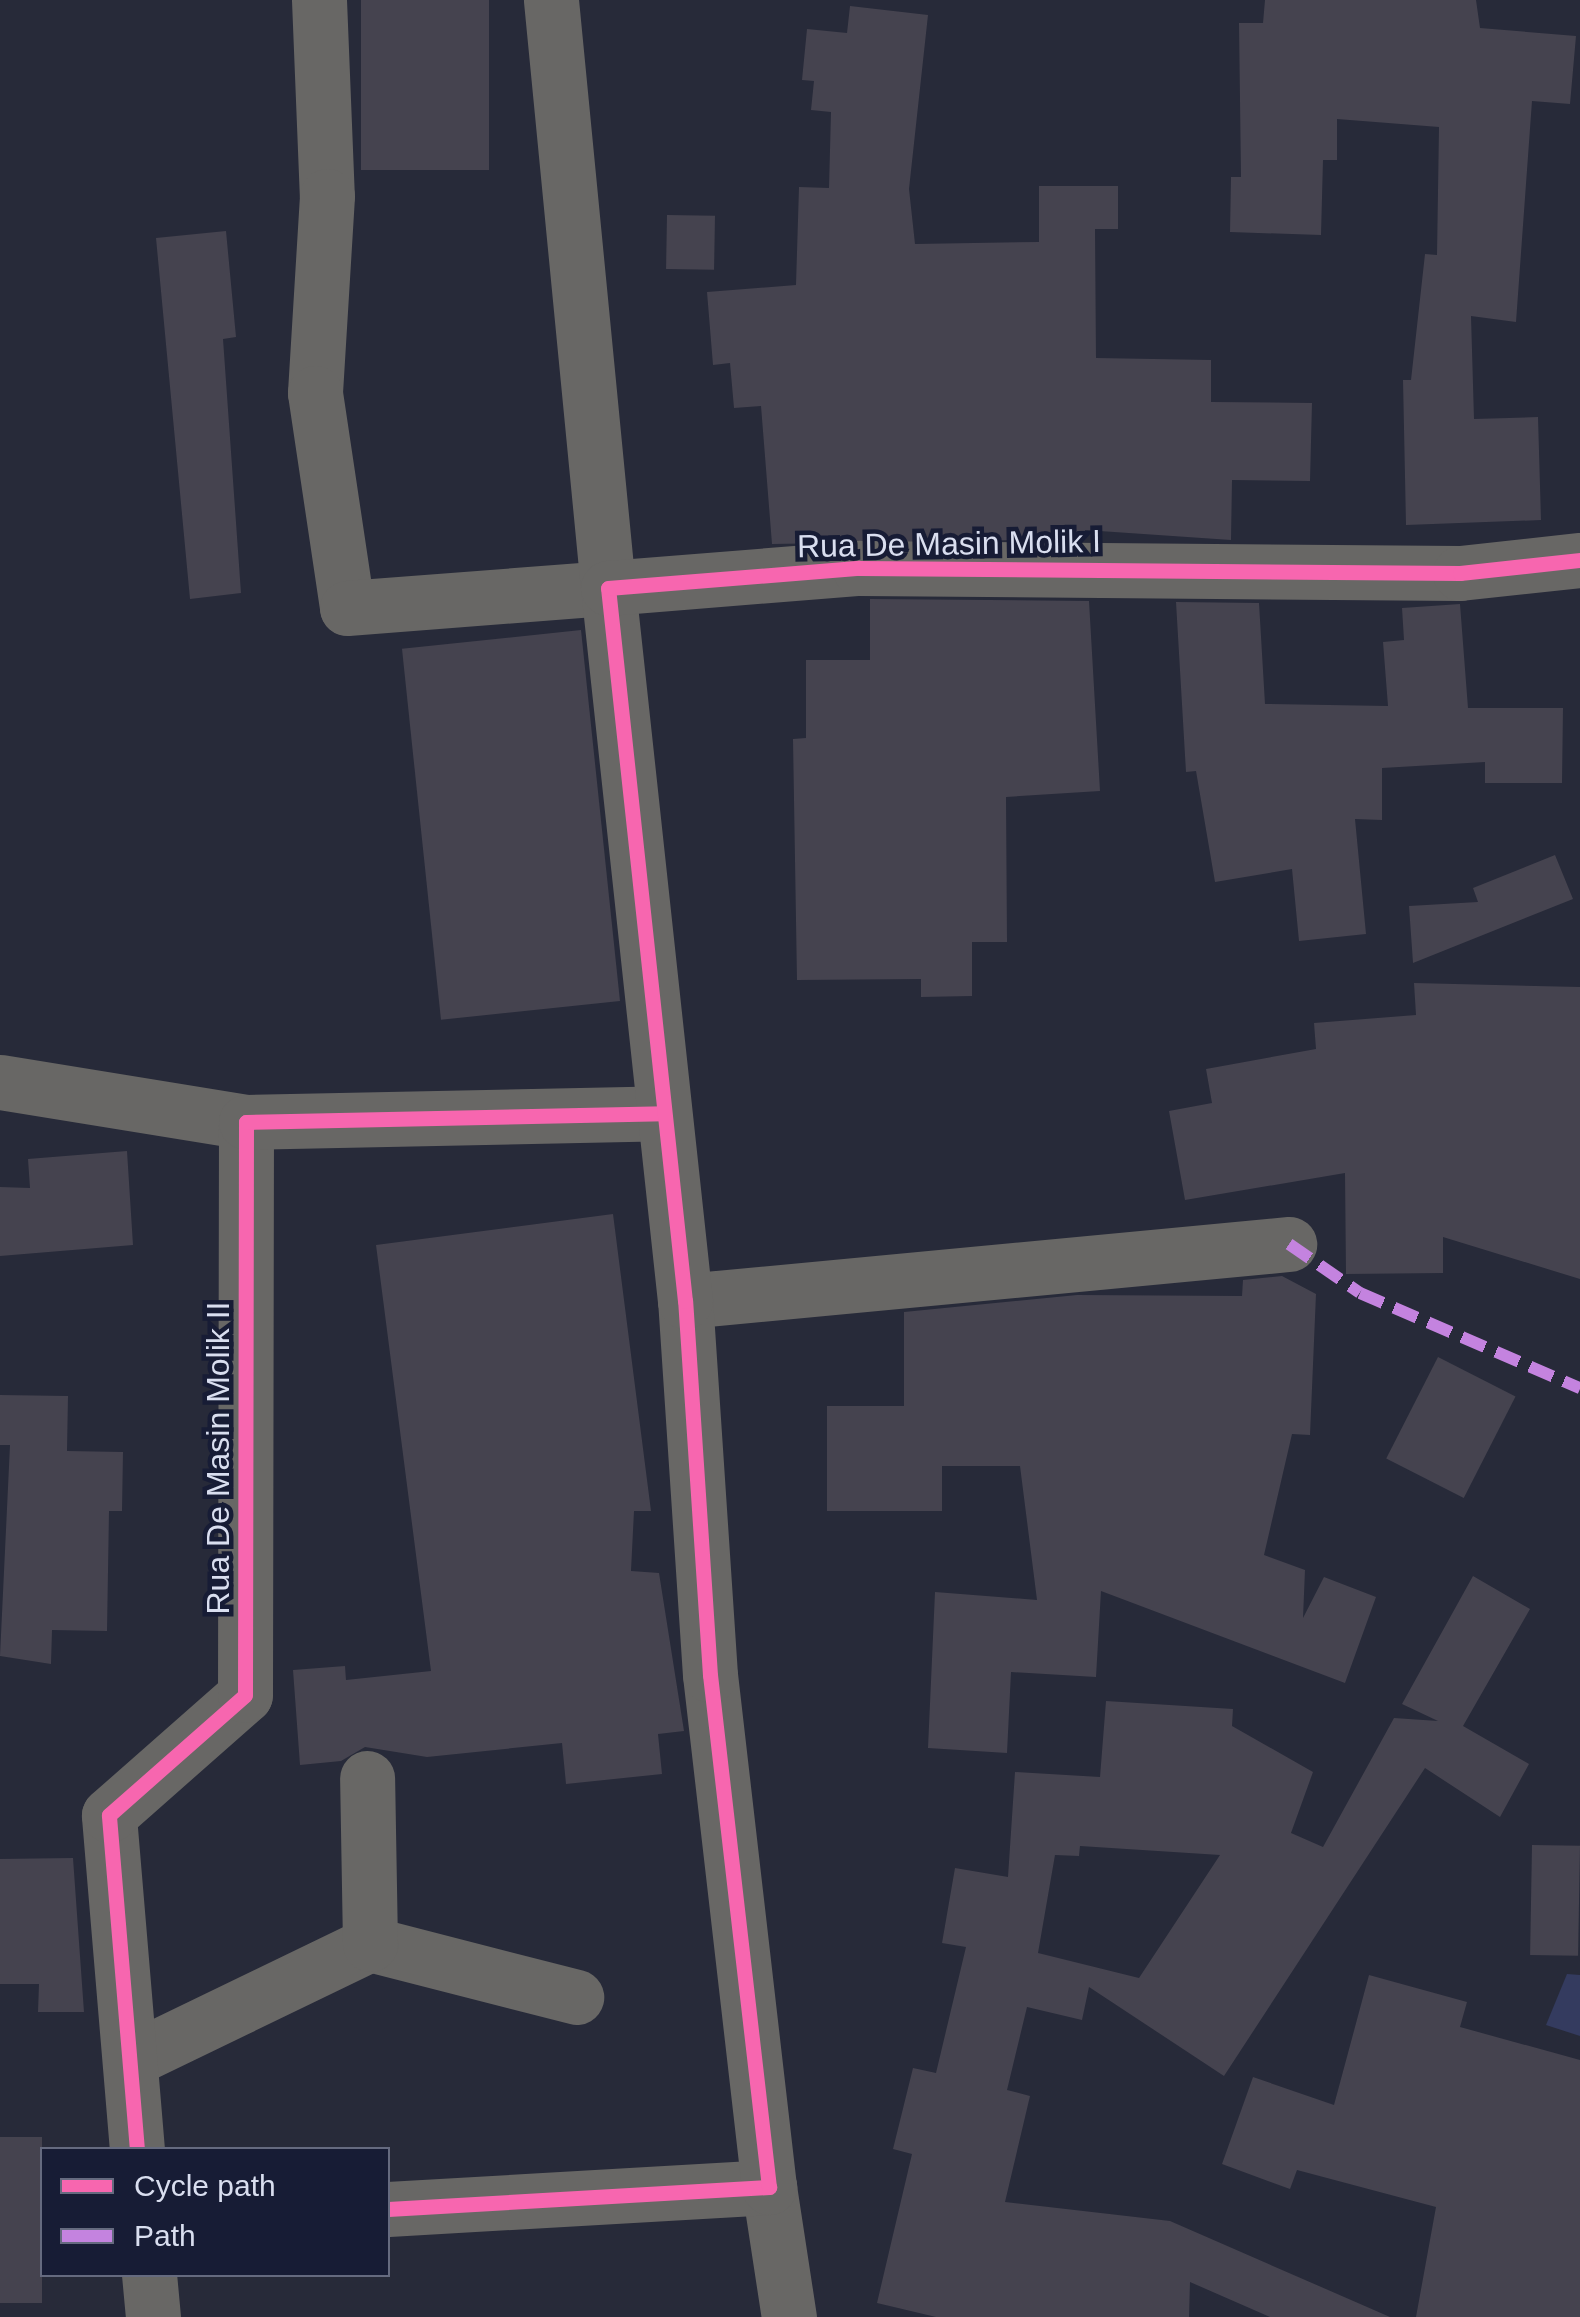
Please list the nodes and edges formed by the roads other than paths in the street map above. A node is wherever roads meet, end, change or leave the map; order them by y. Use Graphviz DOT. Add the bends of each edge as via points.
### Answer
graph roads {
  1 [pos="319,0"];
  2 [pos="551,0"];
  3 [pos="1580,560"];
  4 [pos="608,588"];
  5 [pos="0,1082"];
  6 [pos="664,1113"];
  7 [pos="246,1122"];
  8 [pos="1289,1244"];
  9 [pos="685,1300"];
  10 [pos="366,1778"];
  11 [pos="370,1944"];
  12 [pos="576,1997"];
  13 [pos="130,2060"];
  14 [pos="137,2147"];
  15 [pos="768,2188"];
  16 [pos="390,2209"];
  17 [pos="149,2277"];
  18 [pos="153,2317"];
  19 [pos="789,2317"];
  1 -- 4 [label="street, Rua De Masin Molik I" via="328,196 315,393 348,608"];
  2 -- 4 [label="street"];
  3 -- 4 [label="street, Rua De Masin Molik I" via="1460,573 859,568"];
  4 -- 6 [label="street"];
  5 -- 7 [label="street"];
  6 -- 7 [label="street"];
  6 -- 9 [label="street"];
  7 -- 13 [label="street, Rua De Masin Molik II" via="245,1695 108,1815"];
  8 -- 9 [label="street"];
  9 -- 15 [label="street" via="710,1675"];
  10 -- 11 [label="street"];
  11 -- 12 [label="street"];
  11 -- 13 [label="street"];
  13 -- 14 [label="street, Rua De Masin Molik II"];
  15 -- 16 [label="street"];
  15 -- 19 [label="street"];
  17 -- 18 [label="street"];
}
